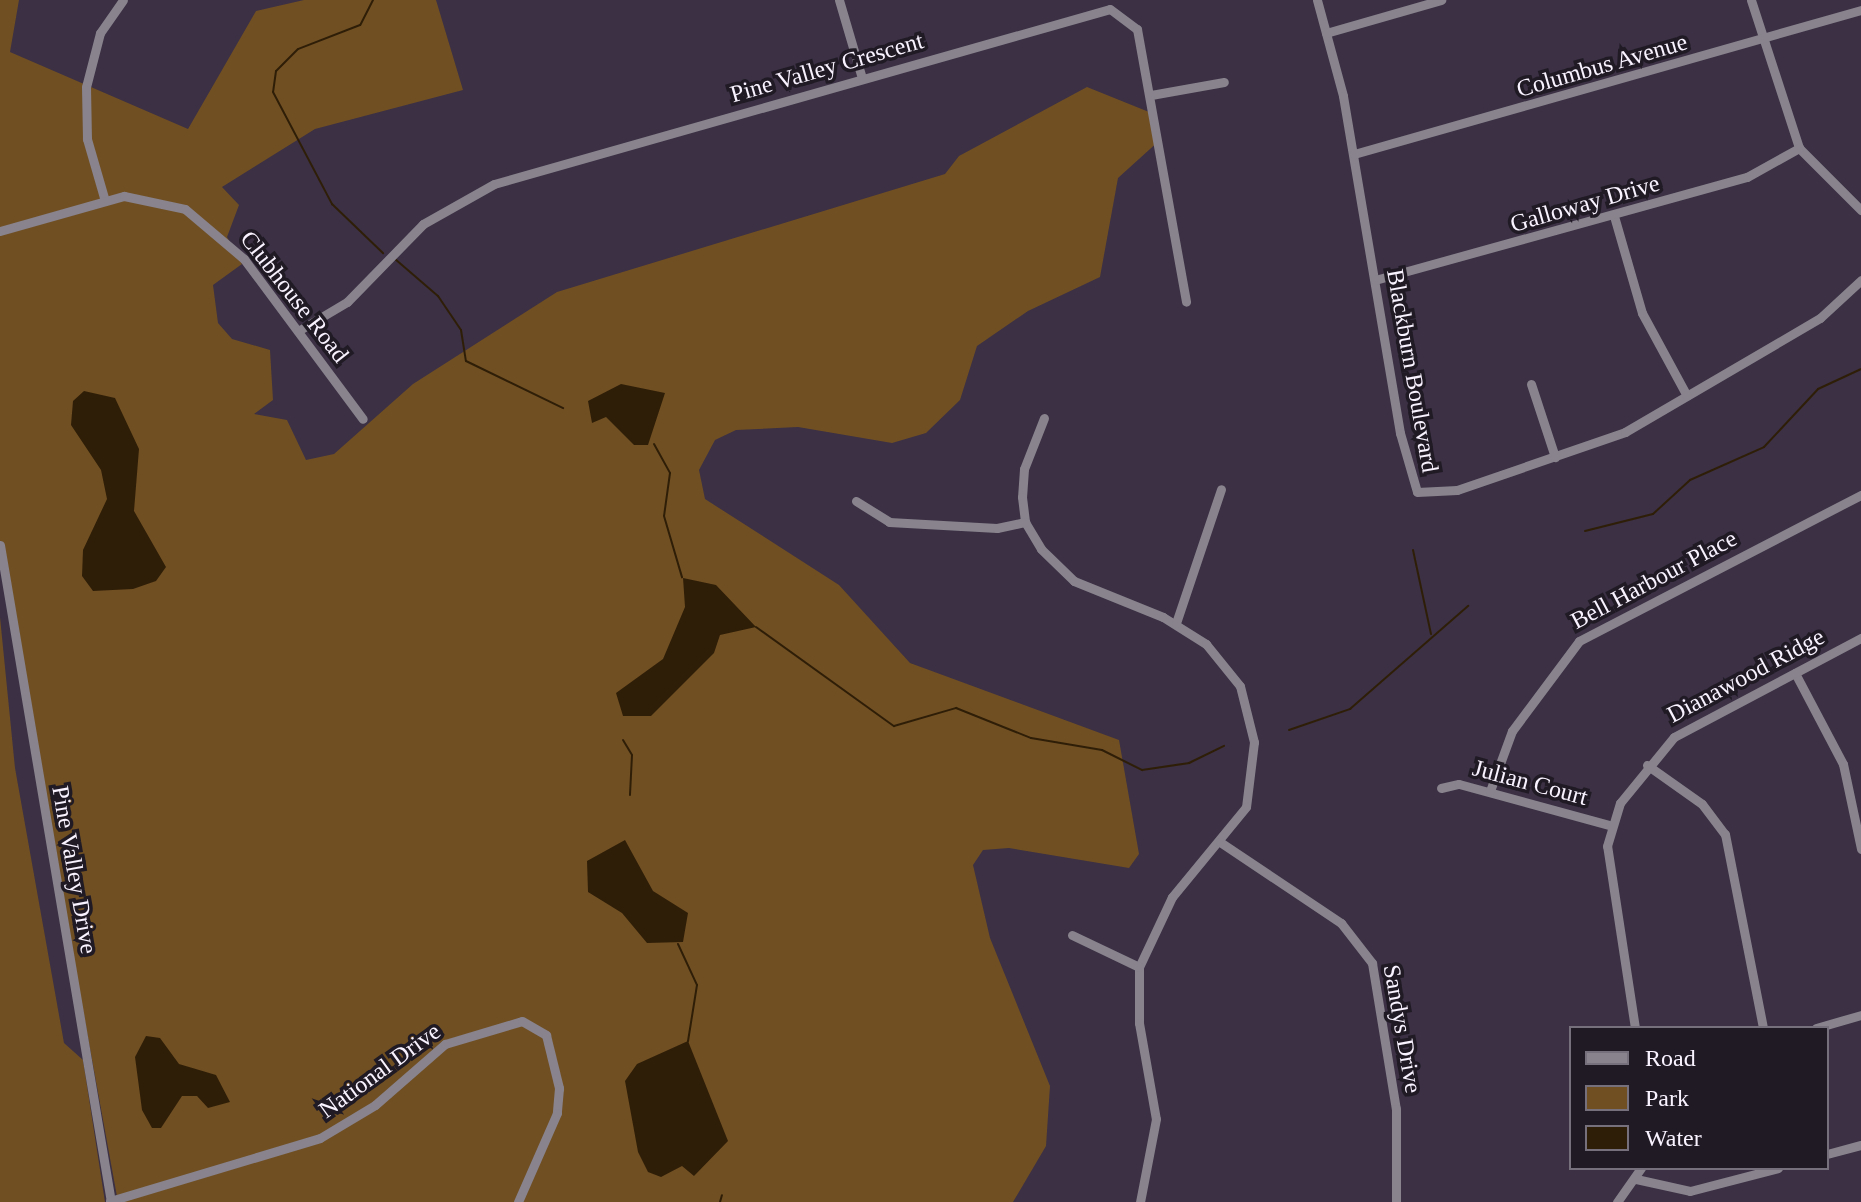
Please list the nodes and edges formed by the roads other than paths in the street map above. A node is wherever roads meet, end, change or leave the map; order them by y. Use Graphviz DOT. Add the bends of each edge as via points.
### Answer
graph roads {
  1 [pos="123,0"];
  2 [pos="839,0"];
  3 [pos="1317,0"];
  4 [pos="1441,0"];
  5 [pos="1751,0"];
  6 [pos="1861,10"];
  7 [pos="1326,33"];
  8 [pos="1763,40"];
  9 [pos="862,78"];
  10 [pos="1224,82"];
  11 [pos="1151,95"];
  12 [pos="1799,148"];
  13 [pos="1354,154"];
  14 [pos="105,201"];
  15 [pos="1861,210"];
  16 [pos="1614,216"];
  17 [pos="0,231"];
  18 [pos="1375,280"];
  19 [pos="1861,280"];
  20 [pos="1186,302"];
  21 [pos="298,331"];
  22 [pos="1531,384"];
  23 [pos="1687,396"];
  24 [pos="1044,418"];
  25 [pos="363,419"];
  26 [pos="1555,457"];
  27 [pos="1221,489"];
  28 [pos="1861,495"];
  29 [pos="856,501"];
  30 [pos="1025,522"];
  31 [pos="0,545"];
  32 [pos="1176,623"];
  33 [pos="1861,638"];
  34 [pos="1795,673"];
  35 [pos="1647,765"];
  36 [pos="1441,788"];
  37 [pos="1490,791"];
  38 [pos="1609,825"];
  39 [pos="1220,842"];
  40 [pos="1861,849"];
  41 [pos="1072,935"];
  42 [pos="1139,967"];
  43 [pos="1861,1015"];
  44 [pos="1635,1026"];
  45 [pos="1763,1026"];
  46 [pos="1823,1026"];
  47 [pos="1861,1145"];
  48 [pos="1829,1153"];
  49 [pos="1640,1170"];
  50 [pos="1770,1170"];
  51 [pos="1636,1179"];
  52 [pos="110,1201"];
  53 [pos="518,1202"];
  54 [pos="1140,1202"];
  55 [pos="1396,1202"];
  56 [pos="1617,1202"];
  1 -- 14 [label="street" via="100,33 86,87 87,139"];
  2 -- 9 [label="street"];
  3 -- 7 [label="street, Blackburn Boulevard"];
  4 -- 7 [label="street"];
  5 -- 8 [label="street"];
  6 -- 8 [label="street, Columbus Avenue"];
  7 -- 13 [label="street, Blackburn Boulevard"];
  8 -- 12 [label="street"];
  8 -- 13 [label="street, Columbus Avenue"];
  9 -- 11 [label="street, Pine Valley Crescent" via="1110,9 1137,29"];
  9 -- 21 [label="street, Pine Valley Crescent" via="470,194 404,241 347,302"];
  10 -- 11 [label="street"];
  11 -- 20 [label="street, Pine Valley Crescent"];
  12 -- 15 [label="street"];
  12 -- 16 [label="street, Galloway Drive" via="1747,177"];
  13 -- 18 [label="street, Blackburn Boulevard"];
  14 -- 17 [label="street, Clubhouse Road"];
  14 -- 21 [label="street, Clubhouse Road" via="151,197 207,222"];
  16 -- 18 [label="street, Galloway Drive"];
  16 -- 23 [label="street" via="1642,313"];
  18 -- 26 [label="street, Blackburn Boulevard" via="1415,491 1457,490"];
  19 -- 23 [label="street, Blackburn Boulevard" via="1820,318"];
  21 -- 25 [label="street, Clubhouse Road"];
  22 -- 26 [label="street"];
  23 -- 26 [label="street, Blackburn Boulevard" via="1625,432"];
  24 -- 30 [label="street" via="1024,469"];
  27 -- 32 [label="street"];
  28 -- 37 [label="street, Bell Harbour Place" via="1579,641 1512,731"];
  29 -- 30 [label="street" via="889,522 997,528"];
  30 -- 32 [label="street" via="1074,581"];
  31 -- 52 [label="street, Pine Valley Drive"];
  32 -- 39 [label="street" via="1228,669 1251,723 1252,785"];
  33 -- 34 [label="street, Dianawood Ridge"];
  34 -- 35 [label="street, Dianawood Ridge" via="1674,737"];
  34 -- 40 [label="street" via="1843,764"];
  35 -- 38 [label="street, Dianawood Ridge"];
  35 -- 45 [label="street" via="1702,804 1725,834"];
  36 -- 37 [label="street, Julian Court"];
  37 -- 38 [label="street, Julian Court"];
  38 -- 44 [label="street" via="1608,867"];
  39 -- 42 [label="street" via="1166,906"];
  39 -- 55 [label="street, Sandys Drive" via="1341,923 1372,963 1396,1109"];
  41 -- 42 [label="street"];
  42 -- 54 [label="street" via="1139,1023 1156,1119"];
  43 -- 46 [label="street"];
  47 -- 48 [label="street"];
  49 -- 51 [label="street"];
  50 -- 51 [label="street" via="1690,1191"];
  51 -- 56 [label="street"];
  52 -- 53 [label="street, National Drive" via="320,1138 375,1105 445,1044 522,1021 546,1035 559,1088 557,1113"];
}
